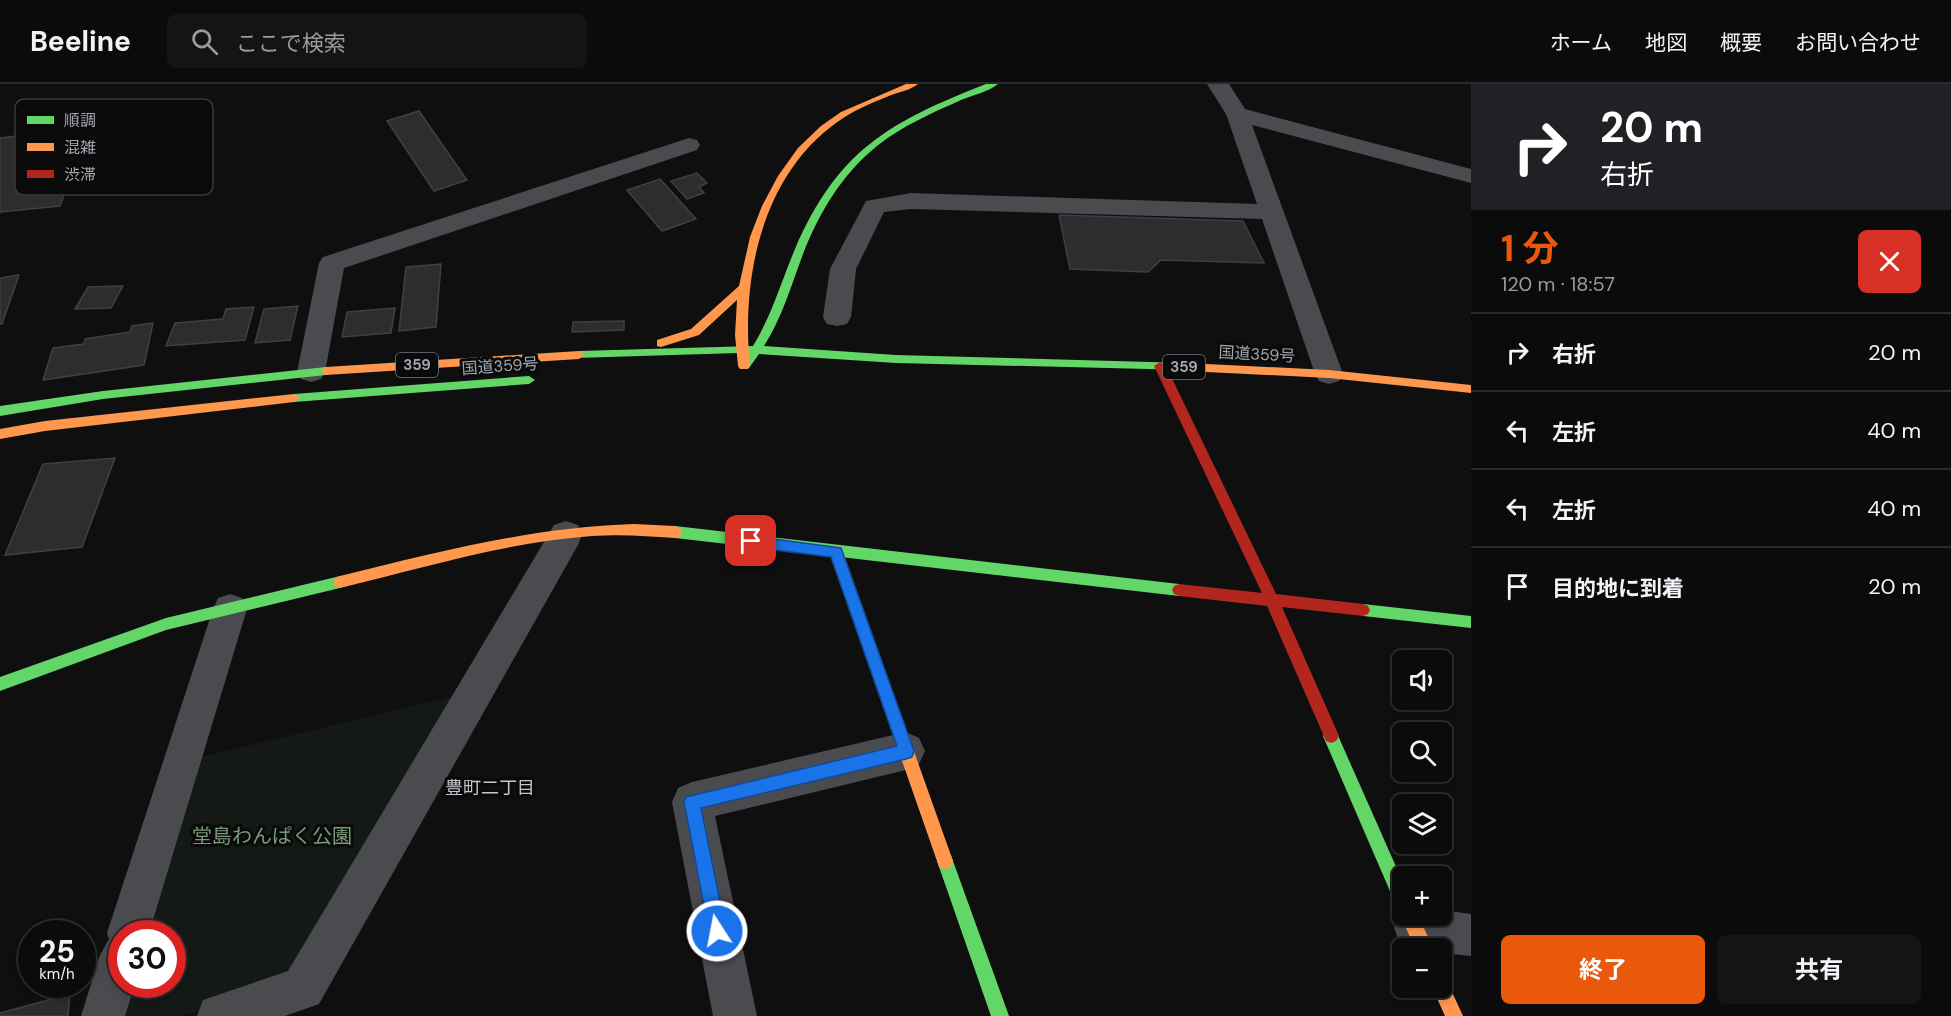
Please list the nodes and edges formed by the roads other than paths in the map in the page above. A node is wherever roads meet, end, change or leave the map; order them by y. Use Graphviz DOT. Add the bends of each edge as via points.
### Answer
graph roads {
  1 [pos="914,84"];
  2 [pos="994,84"];
  3 [pos="1218,84"];
  4 [pos="1237,114"];
  5 [pos="688,145"];
  6 [pos="1471,176"];
  7 [pos="1271,212"];
  8 [pos="742,289"];
  9 [pos="837,317"];
  10 [pos="803,339"];
  11 [pos="739,349"];
  12 [pos="759,350"];
  13 [pos="612,353"];
  14 [pos="836,355"];
  15 [pos="896,359"];
  16 [pos="1160,366"];
  17 [pos="738,367"];
  18 [pos="311,372"];
  19 [pos="1329,374"];
  20 [pos="545,379"];
  21 [pos="1471,389"];
  22 [pos="0,411"];
  23 [pos="0,434"];
  24 [pos="566,535"];
  25 [pos="836,552"];
  26 [pos="1272,600"];
  27 [pos="230,609"];
  28 [pos="1471,622"];
  29 [pos="0,684"];
  30 [pos="906,751"];
  31 [pos="1392,875"];
  32 [pos="133,920"];
  33 [pos="1428,926"];
  34 [pos="1471,935"];
  35 [pos="109,998"];
  36 [pos="1446,998"];
  37 [pos="103,1016"];
  38 [pos="219,1016"];
  39 [pos="735,1016"];
  40 [pos="1000,1016"];
  41 [pos="1454,1016"];
  1 -- 8 [label="main road" via="846,113 805,147 774,195 749,257"];
  2 -- 12 [label="main road" via="894,127 842,171 810,222 782,320"];
  3 -- 4 [label="street"];
  4 -- 6 [label="street"];
  4 -- 7 [label="street"];
  5 -- 18 [label="street" via="333,263"];
  7 -- 9 [label="street" via="911,201 875,206 843,269"];
  7 -- 19 [label="street"];
  8 -- 11 [label="main road"];
  8 -- 13 [label="main road" via="695,332 668,342"];
  10 -- 14 [label="main road"];
  11 -- 12 [label="main road, 国道359号 / 359"];
  11 -- 13 [label="main road, 国道359号 / 359"];
  11 -- 17 [label="main road"];
  12 -- 14 [label="main road, 国道359号 / 359"];
  12 -- 17 [label="main road"];
  13 -- 18 [label="main road, 国道359号 / 359"];
  14 -- 15 [label="main road, 国道359号 / 359"];
  15 -- 16 [label="main road, 国道359号 / 359"];
  15 -- 17 [label="main road, 国道359号 / 359"];
  16 -- 19 [label="main road, 国道359号 / 359"];
  16 -- 26 [label="main road"];
  18 -- 22 [label="main road, 国道359号 / 359" via="103,395"];
  19 -- 21 [label="main road, 国道359号 / 359"];
  20 -- 23 [label="main road, 国道359号 / 359" via="306,397"];
  24 -- 25 [label="main road" via="645,528"];
  24 -- 27 [label="main road" via="506,543"];
  24 -- 38 [label="street" via="303,988"];
  25 -- 26 [label="main road"];
  25 -- 30 [label="main road"];
  26 -- 28 [label="main road"];
  26 -- 31 [label="main road"];
  27 -- 29 [label="main road" via="166,624"];
  27 -- 32 [label="street"];
  30 -- 39 [label="street" via="692,802"];
  30 -- 40 [label="main road"];
  33 -- 34 [label="street"];
  35 -- 37 [label="street"];
  36 -- 41 [label="main road"];
}
